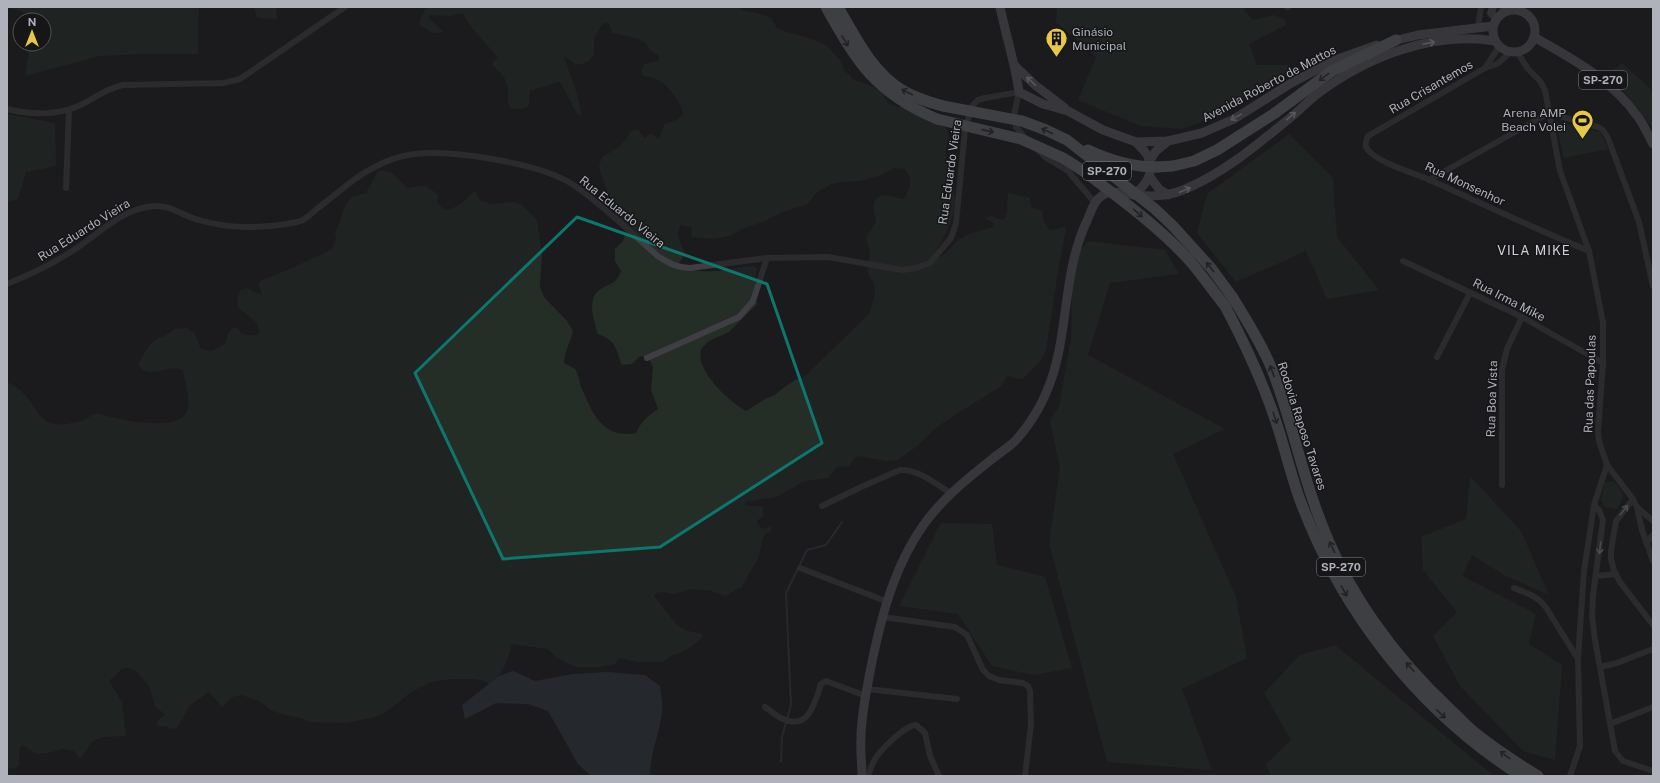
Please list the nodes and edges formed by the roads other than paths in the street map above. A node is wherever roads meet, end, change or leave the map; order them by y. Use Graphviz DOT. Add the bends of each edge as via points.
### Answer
graph roads {
  1 [pos="345,7"];
  2 [pos="826,7"];
  3 [pos="838,7"];
  4 [pos="1000,7"];
  5 [pos="1481,7"];
  6 [pos="1493,7"];
  7 [pos="1505,9"];
  8 [pos="1495,22"];
  9 [pos="1478,27"];
  10 [pos="1534,37"];
  11 [pos="1396,40"];
  12 [pos="1497,44"];
  13 [pos="1514,52"];
  14 [pos="1016,66"];
  15 [pos="1485,68"];
  16 [pos="1019,92"];
  17 [pos="7,108"];
  18 [pos="69,110"];
  19 [pos="1068,111"];
  20 [pos="1549,113"];
  21 [pos="1387,125"];
  22 [pos="1067,140"];
  23 [pos="1168,141"];
  24 [pos="1136,142"];
  25 [pos="1653,144"];
  26 [pos="1153,164"];
  27 [pos="1150,177"];
  28 [pos="1430,180"];
  29 [pos="66,188"];
  30 [pos="1133,195"];
  31 [pos="1168,195"];
  32 [pos="1095,203"];
  33 [pos="1589,251"];
  34 [pos="768,258"];
  35 [pos="1403,261"];
  36 [pos="7,284"];
  37 [pos="1653,286"];
  38 [pos="1470,292"];
  39 [pos="1522,317"];
  40 [pos="1437,357"];
  41 [pos="647,358"];
  42 [pos="1603,363"];
  43 [pos="1607,465"];
  44 [pos="1502,485"];
  45 [pos="952,494"];
  46 [pos="1633,499"];
  47 [pos="1594,504"];
  48 [pos="822,506"];
  49 [pos="1637,507"];
  50 [pos="1653,521"];
  51 [pos="1653,535"];
  52 [pos="1646,543"];
  53 [pos="1653,561"];
  54 [pos="800,568"];
  55 [pos="1616,574"];
  56 [pos="1596,576"];
  57 [pos="1514,588"];
  58 [pos="888,602"];
  59 [pos="883,617"];
  60 [pos="1653,625"];
  61 [pos="1653,649"];
  62 [pos="1578,659"];
  63 [pos="1600,667"];
  64 [pos="866,693"];
  65 [pos="956,700"];
  66 [pos="765,707"];
  67 [pos="1653,707"];
  68 [pos="1610,724"];
  69 [pos="1653,771"];
  70 [pos="1572,773"];
  71 [pos="862,776"];
  72 [pos="868,776"];
  73 [pos="939,776"];
  74 [pos="1025,776"];
  75 [pos="1521,776"];
  76 [pos="1538,776"];
  1 -- 18 [label="street" via="240,79 224,83 111,87"];
  2 -- 75 [label="highway, Rodovia Raposo Tavares / SP-270, one-way, bridge" via="854,56 883,88 900,101 936,119 1021,139 1063,158 1127,203 1172,243 1198,271 1225,306 1250,354 1312,529 1359,617 1428,702 1495,760"];
  22 -- 3 [label="highway, Rodovia Raposo Tavares / SP-270, one-way, bridge" via="1022,121 943,106 902,90 872,63"];
  4 -- 14 [label="main road"];
  5 -- 9 [label="street"];
  6 -- 8 [label="street"];
  7 -- 8 [label="main road"];
  7 -- 10 [label="main road" via="1523,12 1529,16 1535,29"];
  8 -- 9 [label="main road, Avenida Roberto de Mattos"];
  8 -- 12 [label="main road"];
  9 -- 11 [label="main road, Avenida Roberto de Mattos"];
  10 -- 13 [label="main road" via="1525,49"];
  10 -- 25 [label="main road, SP-270" via="1590,70 1610,86 1639,118"];
  11 -- 23 [label="main road, Avenida Roberto de Mattos, one-way" via="1338,59 1293,82 1234,119 1202,133"];
  11 -- 26 [label="highway, one-way" via="1332,71 1257,126 1216,150 1194,161 1173,166"];
  12 -- 13 [label="main road"];
  12 -- 15 [label="street, Rua Crisantemos"];
  31 -- 12 [label="main road, SP-270, one-way" via="1211,178 1327,87 1391,52 1448,40 1479,38"];
  13 -- 15 [label="street, Rua Crisantemos" via="1497,64"];
  13 -- 20 [label="street, Rua das Papoulas" via="1540,81 1545,90"];
  14 -- 16 [label="main road"];
  19 -- 14 [label="main road, one-way"];
  15 -- 21 [label="street, Rua Crisantemos"];
  16 -- 19 [label="main road, Avenida Roberto de Mattos" via="1043,104"];
  16 -- 32 [label="street" via="1014,115 1016,127 1045,157 1068,171"];
  16 -- 34 [label="street, Rua Eduardo Vieira" via="978,100 972,106 965,130 956,222 951,238 930,262 902,270 828,257"];
  17 -- 18 [label="street" via="23,113 50,114"];
  18 -- 29 [label="street"];
  19 -- 24 [label="main road, Avenida Roberto de Mattos" via="1102,130"];
  20 -- 28 [label="street"];
  20 -- 33 [label="street, Rua das Papoulas" via="1560,171"];
  20 -- 37 [label="street" via="1595,125 1605,132 1639,222"];
  21 -- 28 [label="street, Rua Monsenhor" via="1368,136 1365,146 1369,152 1377,158"];
  22 -- 26 [label="highway, bridge" via="1120,163 1142,167"];
  76 -- 22 [label="highway, Rodovia Raposo Tavares / SP-270, one-way, bridge" via="1476,734 1440,700 1411,669 1369,615 1351,584 1307,487 1284,404 1271,368 1233,298 1211,268 1155,208"];
  23 -- 24 [label="main road, Avenida Roberto de Mattos"];
  23 -- 26 [label="main road" via="1153,154"];
  24 -- 26 [label="main road"];
  26 -- 27 [label="main road"];
  27 -- 30 [label="main road"];
  27 -- 31 [label="main road" via="1159,189"];
  28 -- 33 [label="street, Rua Monsenhor"];
  30 -- 31 [label="main road, SP-270"];
  30 -- 32 [label="main road, SP-270" via="1110,192 1101,196"];
  32 -- 45 [label="main road" via="1073,259 1054,376 1045,397 1032,419 1013,442"];
  33 -- 42 [label="street, Rua das Papoulas" via="1603,324"];
  34 -- 36 [label="street, Rua Eduardo Vieira" via="680,268 659,257 570,183 508,162 426,153 408,155 376,166 304,220 285,224 218,226 196,220 171,208 156,206 131,211 47,266"];
  34 -- 41 [label="street" via="753,301 739,317"];
  35 -- 38 [label="street, Rua Irma Mike"];
  38 -- 39 [label="street, Rua Irma Mike"];
  38 -- 40 [label="street"];
  39 -- 42 [label="street, Rua Irma Mike"];
  39 -- 44 [label="street, Rua Boa Vista" via="1507,349 1502,370"];
  42 -- 43 [label="street, Rua das Papoulas" via="1598,431"];
  43 -- 46 [label="street, Rua das Papoulas"];
  43 -- 47 [label="street"];
  45 -- 48 [label="street" via="923,476 900,470"];
  45 -- 58 [label="main road" via="919,530 901,565"];
  46 -- 49 [label="street, Rua das Papoulas"];
  55 -- 46 [label="street, one-way" via="1611,551 1616,521"];
  47 -- 56 [label="street, one-way" via="1603,520"];
  47 -- 62 [label="street" via="1584,571"];
  49 -- 50 [label="street"];
  49 -- 52 [label="street"];
  51 -- 52 [label="street"];
  52 -- 53 [label="street"];
  54 -- 58 [label="street"];
  55 -- 56 [label="street"];
  55 -- 60 [label="street"];
  56 -- 63 [label="street" via="1592,616"];
  57 -- 62 [label="street" via="1539,599"];
  58 -- 59 [label="main road"];
  59 -- 64 [label="main road"];
  59 -- 74 [label="street" via="955,627 967,635 983,670 989,676 1028,686 1030,724"];
  61 -- 63 [label="street"];
  62 -- 70 [label="street" via="1580,746"];
  63 -- 68 [label="street"];
  64 -- 65 [label="street"];
  64 -- 66 [label="street" via="830,681 824,682 810,714 795,722 783,719"];
  64 -- 71 [label="main road" via="861,737"];
  67 -- 68 [label="street"];
  68 -- 69 [label="street" via="1618,756 1623,761"];
  72 -- 73 [label="street" via="874,760 883,749 906,728 916,725 925,733 930,756"];
}
